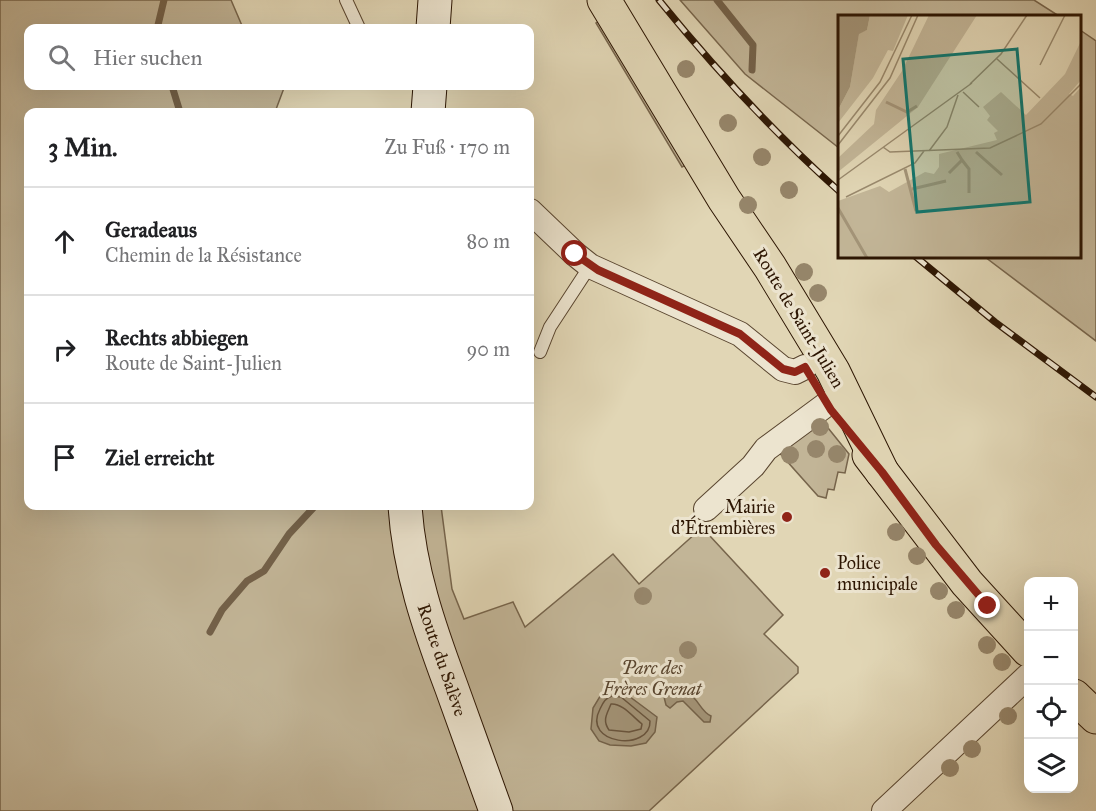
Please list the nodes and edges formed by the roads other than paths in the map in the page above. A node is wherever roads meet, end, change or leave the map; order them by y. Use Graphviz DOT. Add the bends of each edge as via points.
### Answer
graph roads {
  1 [pos="346,0"];
  2 [pos="435,0"];
  3 [pos="604,0"];
  4 [pos="357,24"];
  5 [pos="434,24"];
  6 [pos="724,200"];
  7 [pos="534,215"];
  8 [pos="590,266"];
  9 [pos="540,352"];
  10 [pos="805,367"];
  11 [pos="835,398"];
  12 [pos="706,509"];
  13 [pos="405,510"];
  14 [pos="1024,646"];
  15 [pos="1024,681"];
  16 [pos="1078,700"];
  17 [pos="1096,717"];
  18 [pos="496,811"];
  19 [pos="884,811"];
  1 -- 4 [label="lane"];
  2 -- 5 [label="street"];
  3 -- 6 [label="main road, Route de Saint-Julien"];
  6 -- 10 [label="main road, Route de Saint-Julien" via="767,303"];
  6 -- 11 [label="main road, Route de Saint-Julien" via="779,280"];
  7 -- 8 [label="street"];
  8 -- 9 [label="lane" via="550,327"];
  8 -- 10 [label="street" via="740,334 783,369 795,372"];
  10 -- 11 [label="main road, Route de Saint-Julien"];
  11 -- 12 [label="street" via="769,446"];
  11 -- 14 [label="main road, Route de Saint-Julien" via="882,472 931,538"];
  13 -- 18 [label="street, Route du Salève" via="411,558 424,607"];
  15 -- 19 [label="street"];
  16 -- 17 [label="main road"];
}
